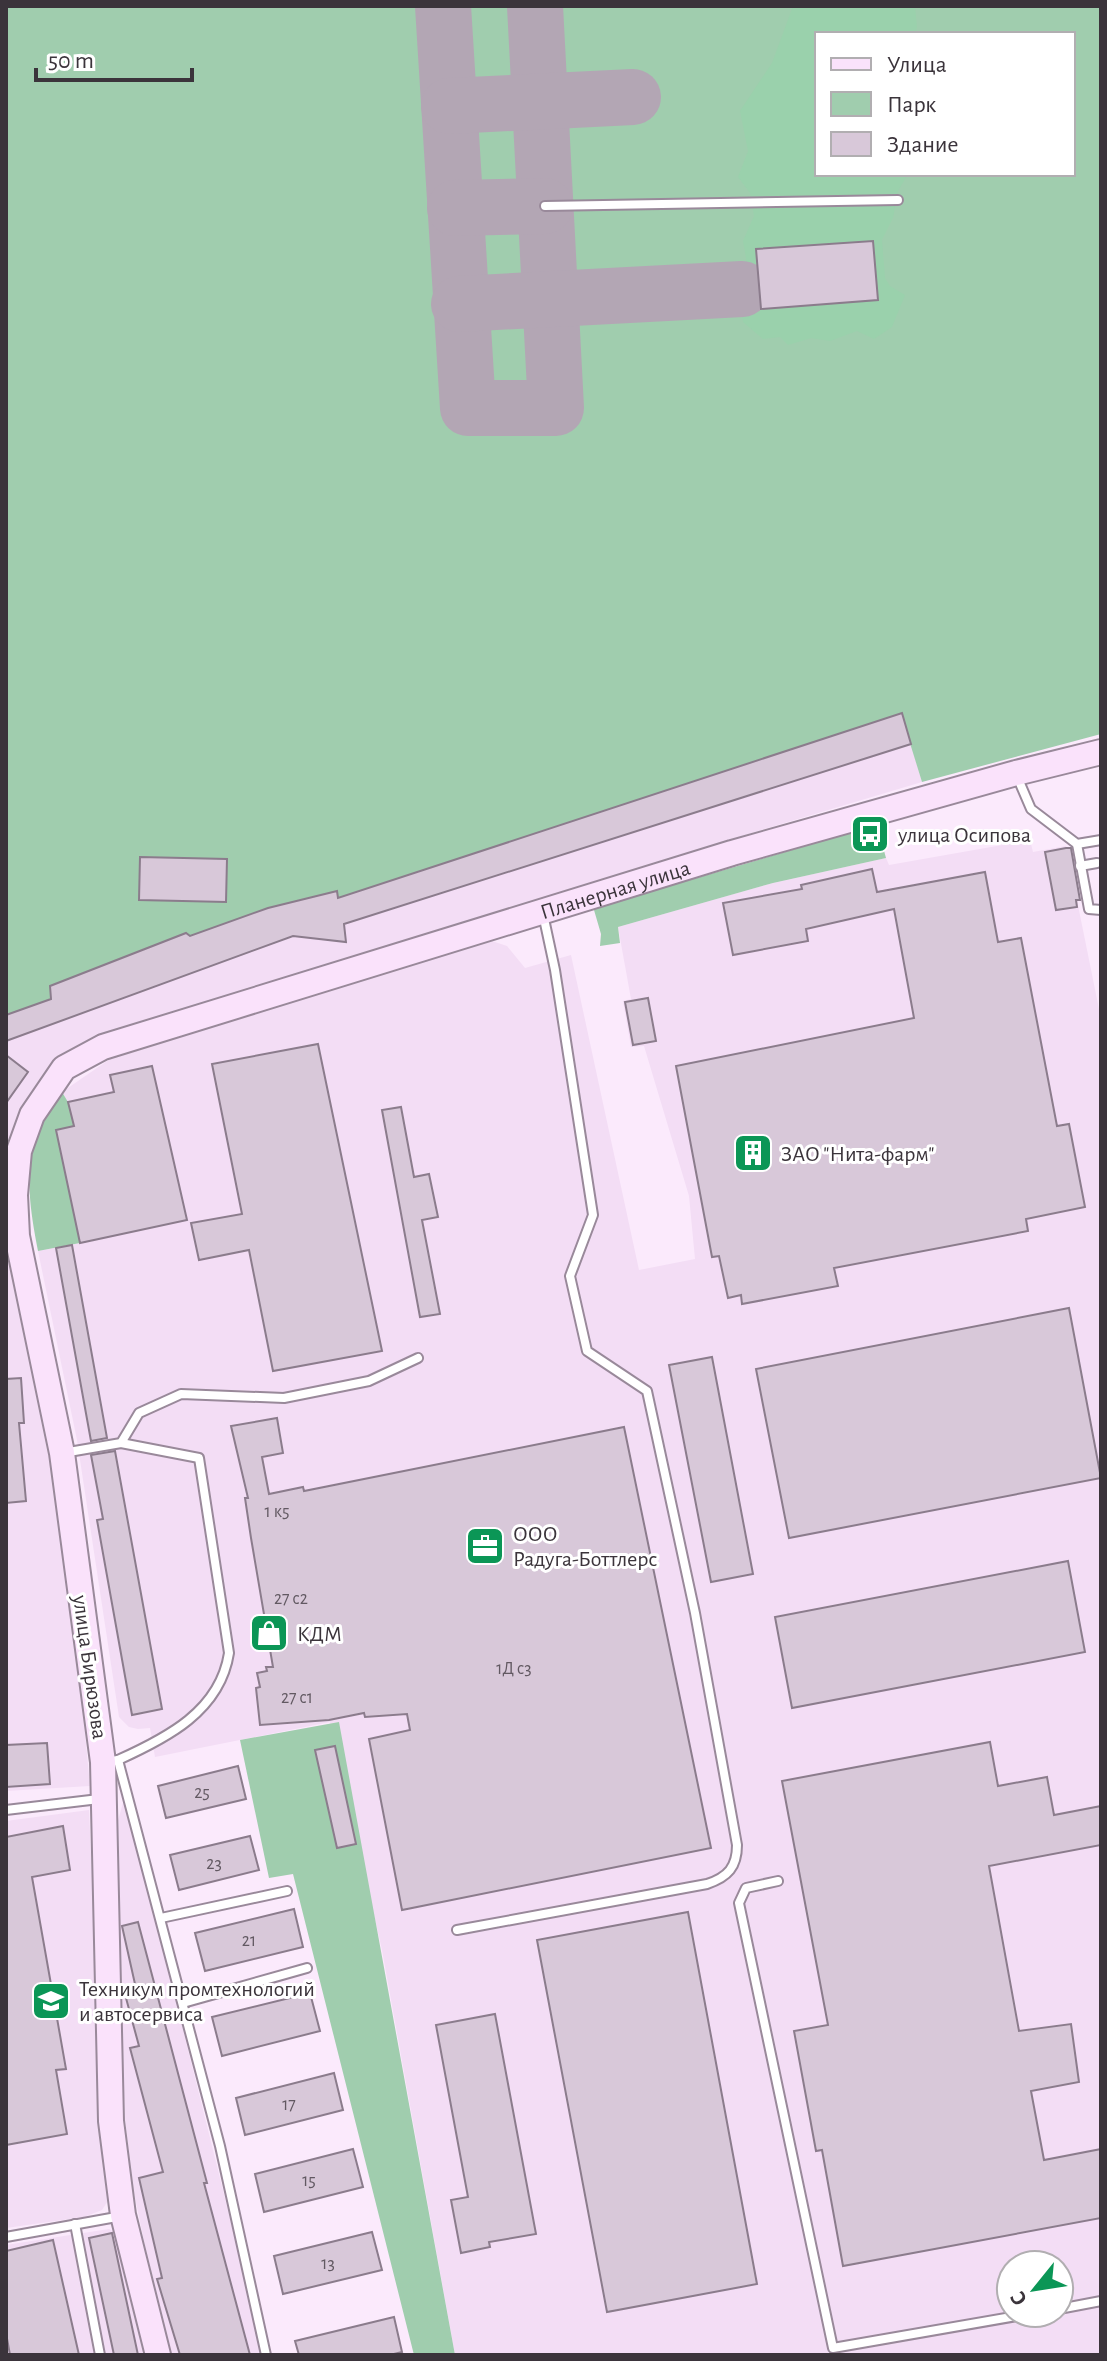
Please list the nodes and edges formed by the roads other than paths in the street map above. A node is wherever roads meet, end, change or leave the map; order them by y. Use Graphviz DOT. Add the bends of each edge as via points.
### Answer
graph roads {
  1 [pos="898,200"];
  2 [pos="545,206"];
  3 [pos="1101,752"];
  4 [pos="1016,773"];
  5 [pos="1101,840"];
  6 [pos="1077,844"];
  7 [pos="1097,863"];
  8 [pos="1080,866"];
  9 [pos="1101,910"];
  10 [pos="542,911"];
  11 [pos="134,1037"];
  12 [pos="418,1358"];
  13 [pos="121,1443"];
  14 [pos="62,1453"];
  15 [pos="111,1761"];
  16 [pos="104,1799"];
  17 [pos="6,1810"];
  18 [pos="778,1881"];
  19 [pos="287,1891"];
  20 [pos="161,1918"];
  21 [pos="457,1930"];
  22 [pos="307,1968"];
  23 [pos="183,2003"];
  24 [pos="123,2215"];
  25 [pos="75,2224"];
  26 [pos="6,2237"];
  27 [pos="1101,2301"];
  28 [pos="1075,2306"];
  29 [pos="995,2320"];
  30 [pos="100,2355"];
  31 [pos="158,2355"];
  32 [pos="266,2355"];
  1 -- 2 [label="lane"];
  3 -- 4 [label="main road, Планерная улица"];
  4 -- 6 [label="lane" via="1031,809"];
  4 -- 10 [label="main road, Планерная улица"];
  5 -- 6 [label="lane"];
  6 -- 8 [label="lane"];
  7 -- 8 [label="lane"];
  8 -- 9 [label="lane" via="1089,909"];
  10 -- 11 [label="main road, Планерная улица"];
  10 -- 21 [label="lane" via="593,1215 570,1276 587,1351 647,1391 695,1613 737,1857 723,1879 707,1884"];
  11 -- 14 [label="main road, улица Бирюзова" via="64,1068 32,1115 19,1151 17,1236"];
  12 -- 13 [label="lane" via="369,1381 284,1398 181,1394 139,1413"];
  13 -- 14 [label="lane"];
  13 -- 15 [label="lane" via="199,1458 229,1653 226,1673 202,1708 164,1740"];
  14 -- 15 [label="main road, улица Бирюзова"];
  15 -- 16 [label="main road, улица Бирюзова"];
  15 -- 20 [label="lane"];
  16 -- 17 [label="lane"];
  16 -- 24 [label="main road, улица Бирюзова" via="111,2121"];
  18 -- 29 [label="lane" via="746,1888 739,1903 833,2348"];
  19 -- 20 [label="lane"];
  20 -- 23 [label="lane"];
  22 -- 23 [label="lane"];
  23 -- 32 [label="lane"];
  24 -- 25 [label="lane"];
  24 -- 31 [label="main road, улица Бирюзова"];
  25 -- 26 [label="lane"];
  25 -- 30 [label="lane"];
  27 -- 28 [label="lane"];
}
